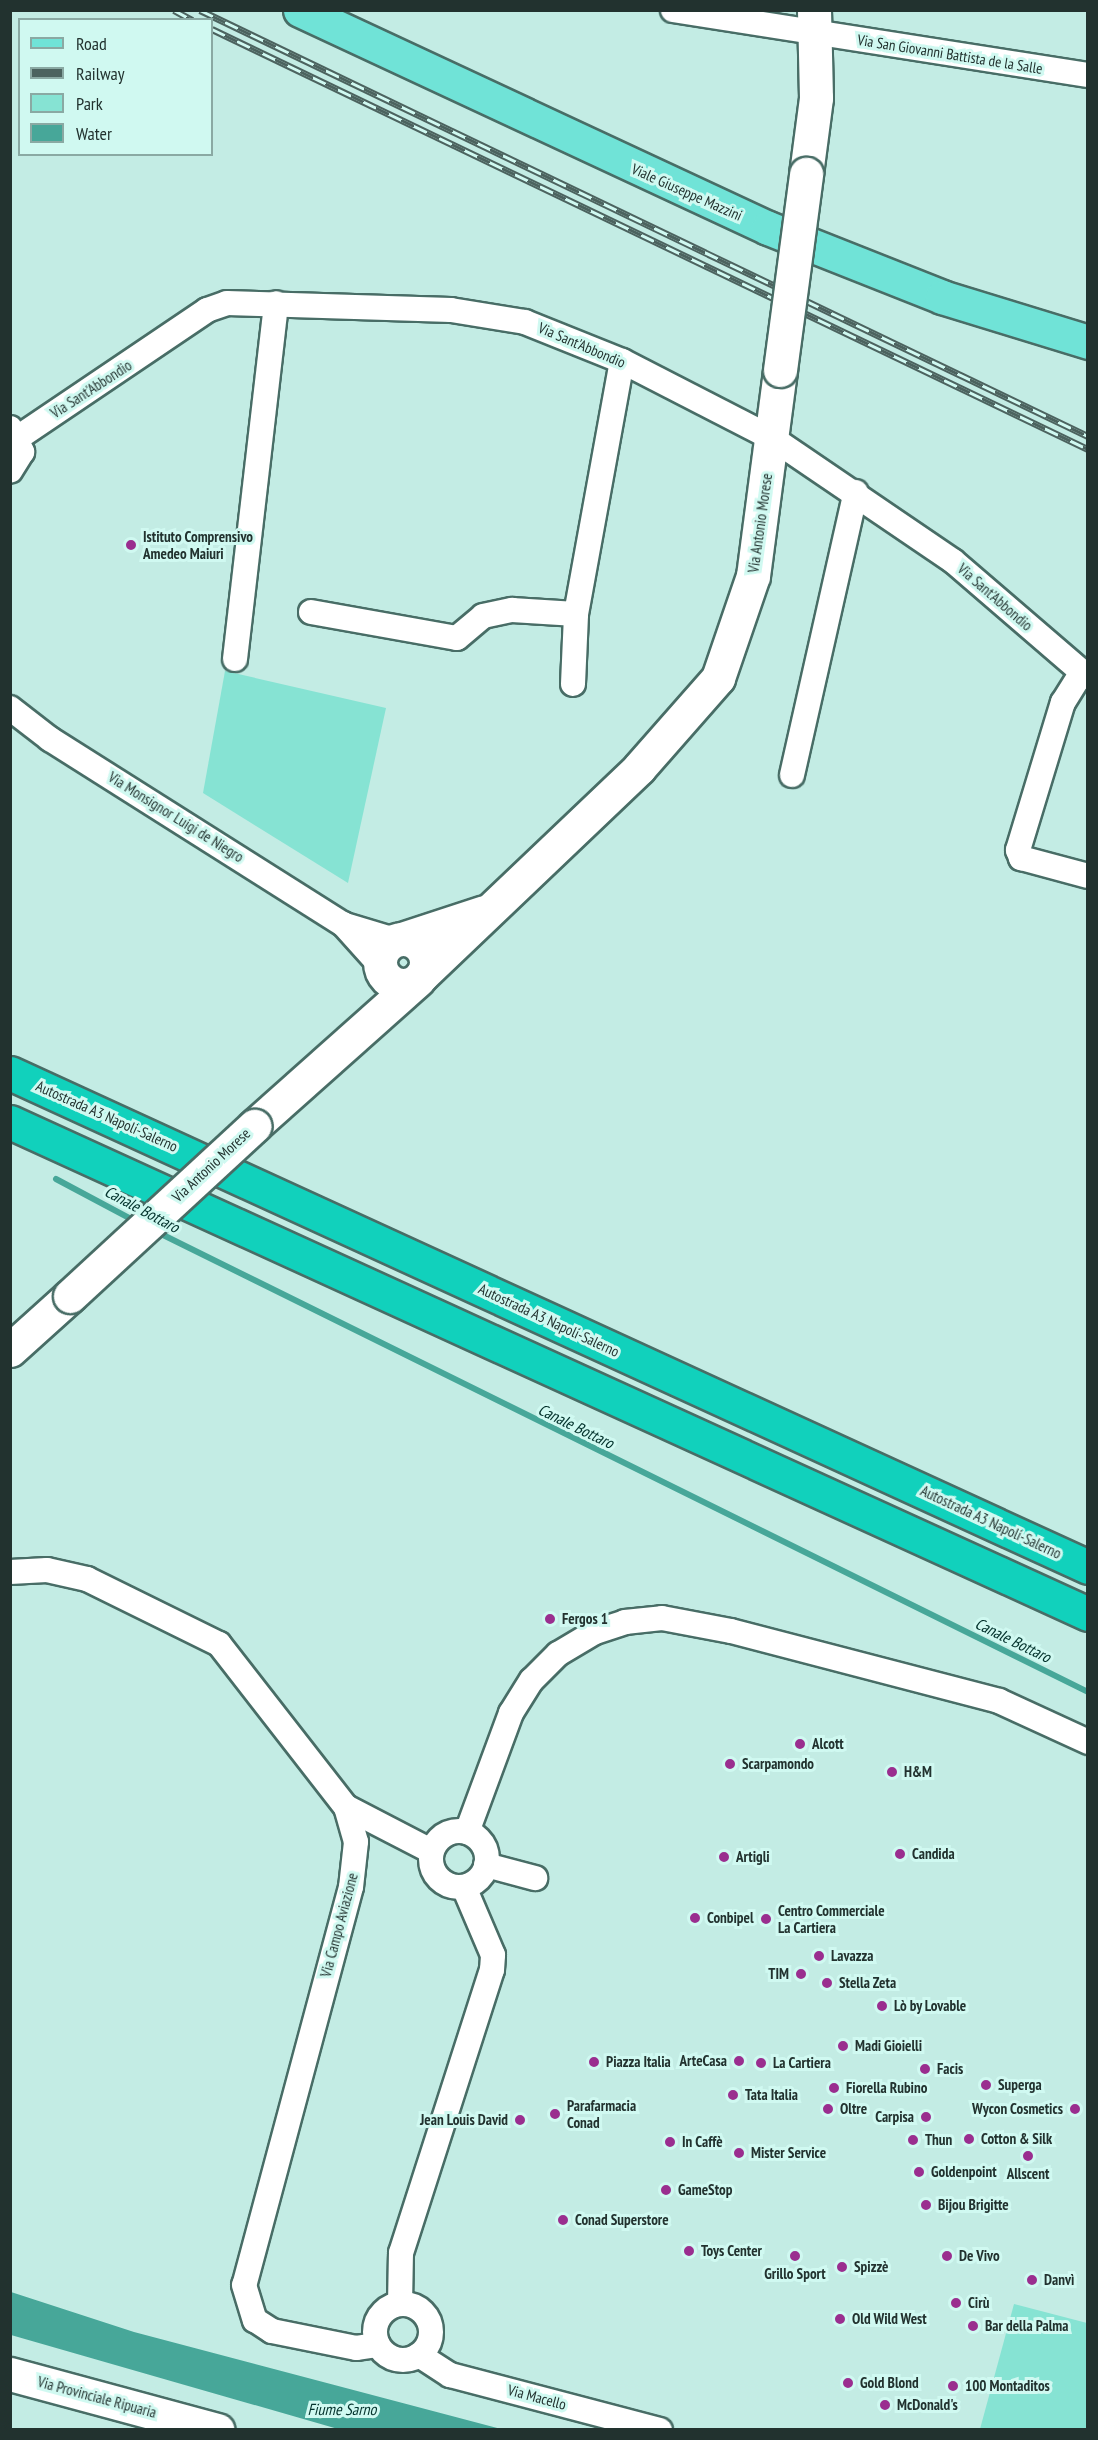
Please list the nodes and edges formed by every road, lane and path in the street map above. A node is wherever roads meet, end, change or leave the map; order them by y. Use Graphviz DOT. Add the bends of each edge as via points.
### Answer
graph roads {
  1 [pos="300,10"];
  2 [pos="674,10"];
  3 [pos="813,22"];
  4 [pos="1088,75"];
  5 [pos="276,303"];
  6 [pos="1088,342"];
  7 [pos="622,361"];
  8 [pos="15,432"];
  9 [pos="772,438"];
  10 [pos="10,471"];
  11 [pos="856,492"];
  12 [pos="311,612"];
  13 [pos="576,614"];
  14 [pos="235,659"];
  15 [pos="1085,675"];
  16 [pos="573,684"];
  17 [pos="10,708"];
  18 [pos="792,775"];
  19 [pos="1088,876"];
  20 [pos="484,912"];
  21 [pos="389,953"];
  22 [pos="420,978"];
  23 [pos="358,1029"];
  24 [pos="10,1073"];
  25 [pos="10,1122"];
  26 [pos="70,1296"];
  27 [pos="10,1322"];
  28 [pos="10,1350"];
  29 [pos="1088,1567"];
  30 [pos="16,1577"];
  31 [pos="1088,1614"];
  32 [pos="1088,1742"];
  33 [pos="346,1806"];
  34 [pos="467,1832"];
  35 [pos="431,1851"];
  36 [pos="486,1865"];
  37 [pos="535,1878"];
  38 [pos="464,1887"];
  39 [pos="400,2304"];
  40 [pos="378,2345"];
  41 [pos="419,2355"];
  42 [pos="10,2374"];
  43 [pos="209,2429"];
  44 [pos="660,2430"];
  1 -- 6 [label="main road, Viale Giuseppe Mazzini" via="768,228 952,301"];
  2 -- 3 [label="street, Via San Giovanni Battista de la Salle"];
  3 -- 4 [label="street, Via San Giovanni Battista de la Salle"];
  3 -- 9 [label="street, Via Antonio Morese, bridge" via="816,98"];
  5 -- 7 [label="street, Via Sant'Abbondio" via="451,310 525,322"];
  5 -- 8 [label="street, Via Sant'Abbondio" via="227,303 207,310"];
  5 -- 14 [label="street"];
  7 -- 9 [label="street, Via Sant'Abbondio"];
  7 -- 13 [label="street"];
  8 -- 10 [label="street, Via Sant'Abbondio" via="22,452"];
  9 -- 11 [label="street, Via Sant'Abbondio"];
  9 -- 20 [label="street, Via Antonio Morese" via="753,576 718,678 639,768"];
  11 -- 15 [label="street, Via Sant'Abbondio" via="952,561"];
  11 -- 18 [label="street"];
  12 -- 13 [label="street" via="457,638 483,616 512,610"];
  13 -- 16 [label="street"];
  15 -- 19 [label="street" via="1063,702 1018,850 1021,858"];
  17 -- 21 [label="street, Via Monsignor Luigi de Niegro" via="50,739"];
  20 -- 21 [label="street, Via Antonio Morese"];
  20 -- 22 [label="street, Via Antonio Morese" via="460,943"];
  21 -- 22 [label="street" via="395,985"];
  21 -- 23 [label="street, Via Antonio Morese"];
  22 -- 23 [label="street, Via Antonio Morese"];
  23 -- 26 [label="street, Via Antonio Morese, bridge"];
  24 -- 29 [label="highway, Autostrada A3 Napoli-Salerno"];
  25 -- 31 [label="highway"];
  26 -- 27 [label="street"];
  26 -- 28 [label="street, Via Antonio Morese"];
  30 -- 33 [label="street, Via Campo Aviazione" via="87,1579 219,1644"];
  32 -- 34 [label="street" via="999,1701 731,1631 662,1618 625,1622 567,1648 532,1680 511,1713"];
  33 -- 35 [label="street"];
  33 -- 40 [label="street, Via Campo Aviazione" via="356,1842 351,1887 244,2285 255,2320 272,2331 356,2348"];
  34 -- 35 [label="street" via="441,1836"];
  34 -- 36 [label="street" via="482,1842"];
  35 -- 38 [label="street" via="438,1877"];
  36 -- 37 [label="street"];
  36 -- 38 [label="street" via="480,1877"];
  38 -- 39 [label="street" via="493,1955 492,1970 401,2253"];
  39 -- 40 [label="street" via="378,2318"];
  39 -- 41 [label="street" via="418,2308 429,2322 430,2340"];
  40 -- 41 [label="street" via="392,2358"];
  41 -- 44 [label="street, Via Macello" via="450,2375"];
  42 -- 43 [label="street, Via Provinciale Ripuaria"];
}
